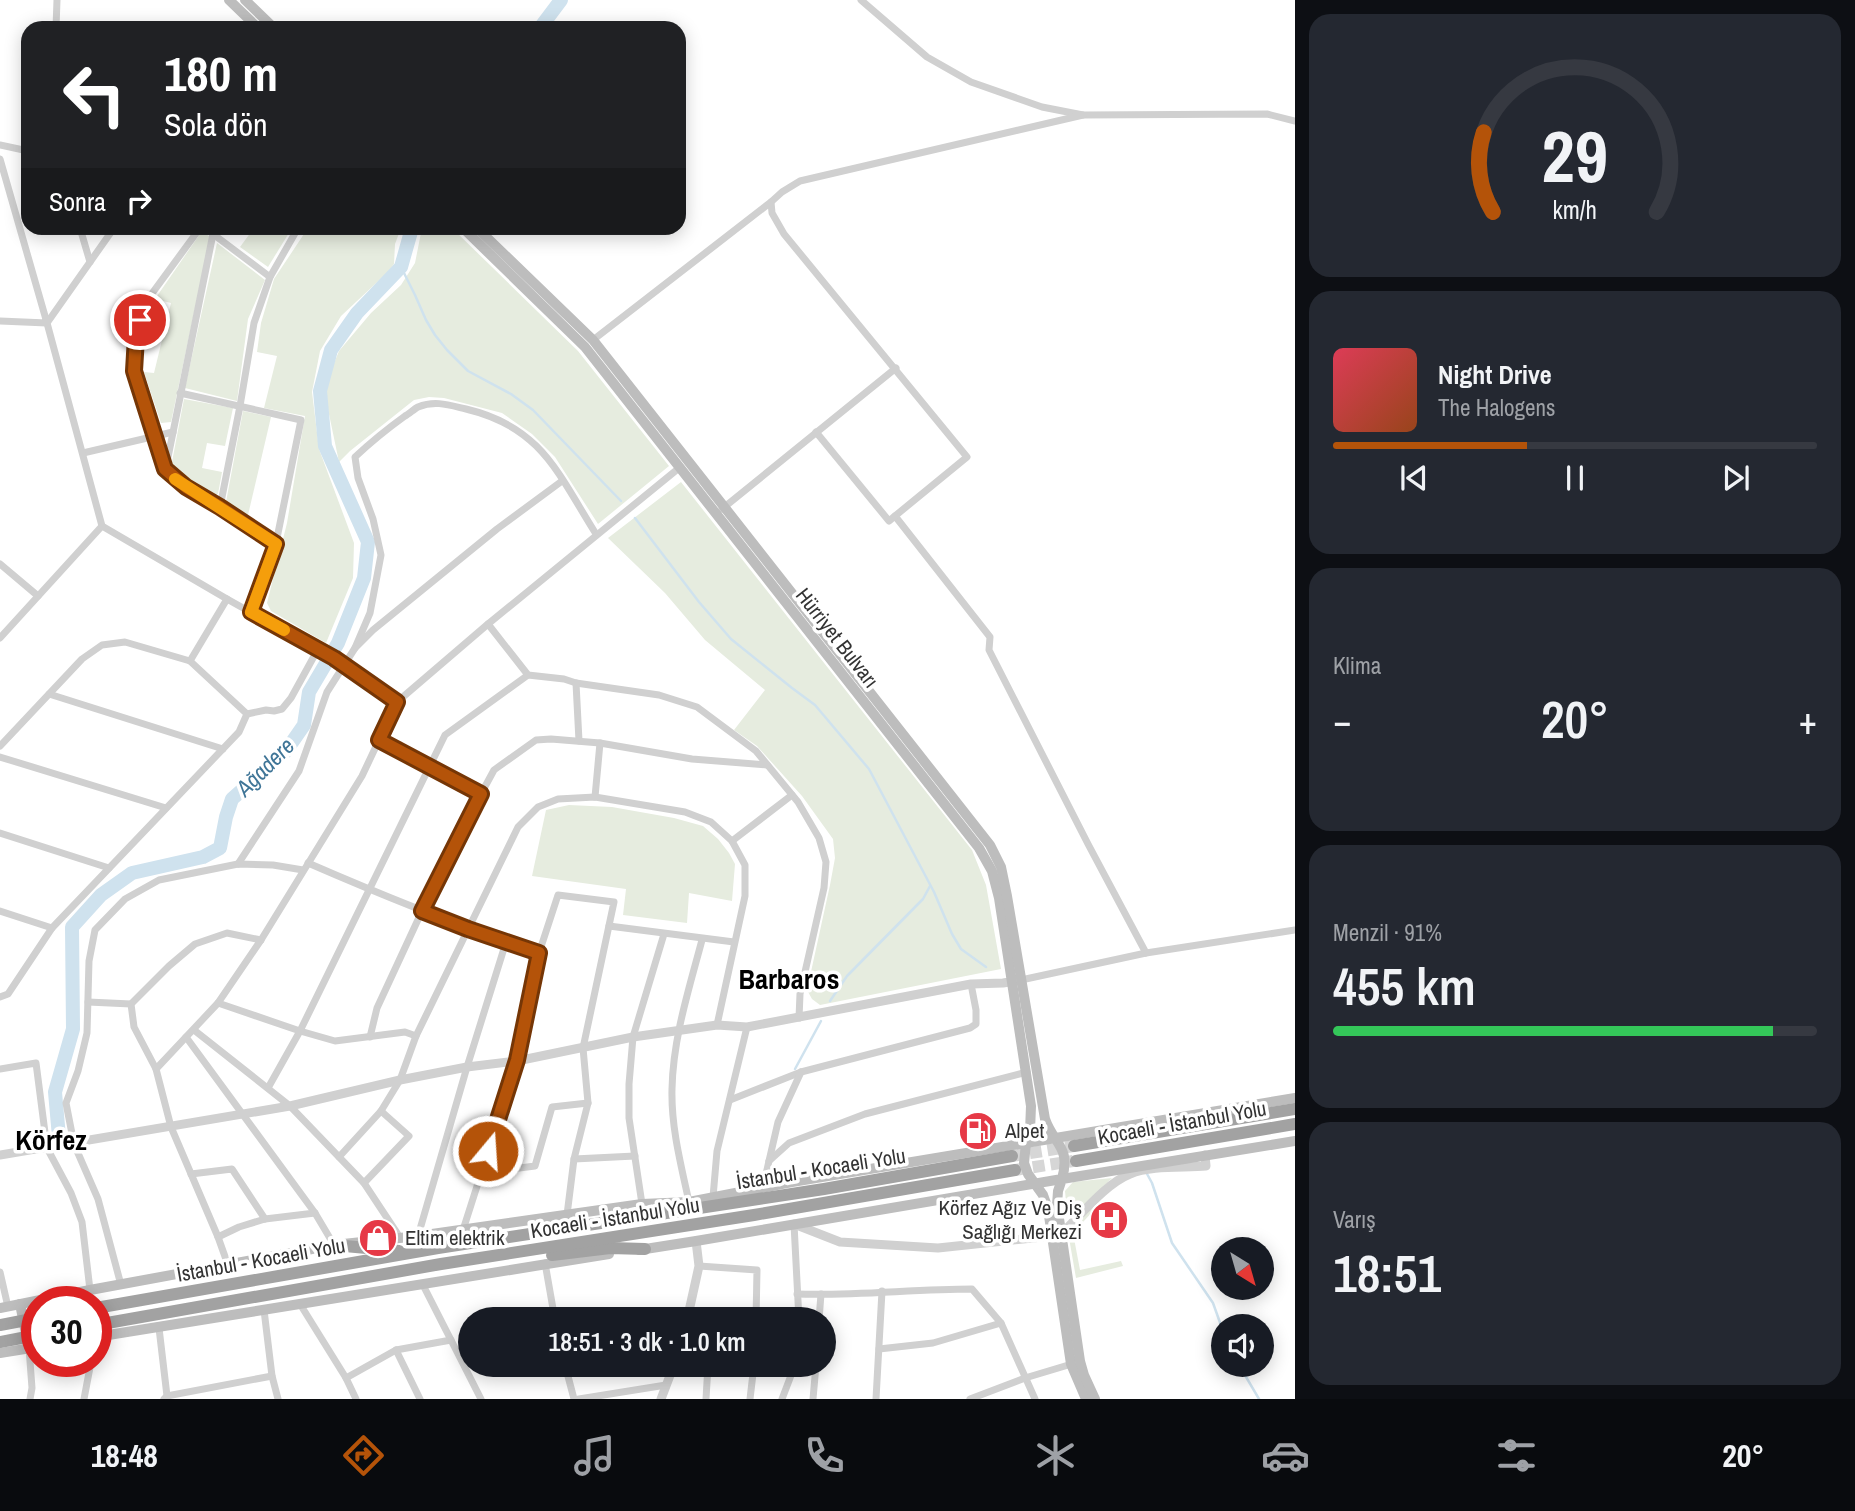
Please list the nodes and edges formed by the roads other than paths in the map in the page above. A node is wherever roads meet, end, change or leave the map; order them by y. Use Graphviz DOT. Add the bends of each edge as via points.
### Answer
graph roads {
  1 [pos="57,0"];
  2 [pos="229,0"];
  3 [pos="245,0"];
  4 [pos="861,0"];
  5 [pos="56,21"];
  6 [pos="251,21"];
  7 [pos="267,21"];
  8 [pos="1083,116"];
  9 [pos="1295,121"];
  10 [pos="0,145"];
  11 [pos="21,150"];
  12 [pos="0,159"];
  13 [pos="771,202"];
  14 [pos="21,232"];
  15 [pos="22,235"];
  16 [pos="82,235"];
  17 [pos="109,235"];
  18 [pos="197,235"];
  19 [pos="213,235"];
  20 [pos="214,235"];
  21 [pos="294,235"];
  22 [pos="470,235"];
  23 [pos="484,235"];
  24 [pos="90,262"];
  25 [pos="270,277"];
  26 [pos="0,321"];
  27 [pos="47,323"];
  28 [pos="593,340"];
  29 [pos="896,368"];
  30 [pos="180,393"];
  31 [pos="240,406"];
  32 [pos="173,432"];
  33 [pos="816,432"];
  34 [pos="154,436"];
  35 [pos="83,453"];
  36 [pos="679,468"];
  37 [pos="165,469"];
  38 [pos="562,481"];
  39 [pos="220,507"];
  40 [pos="725,507"];
  41 [pos="716,516"];
  42 [pos="895,516"];
  43 [pos="102,526"];
  44 [pos="596,534"];
  45 [pos="276,544"];
  46 [pos="0,565"];
  47 [pos="38,596"];
  48 [pos="226,599"];
  49 [pos="251,612"];
  50 [pos="488,624"];
  51 [pos="0,638"];
  52 [pos="355,648"];
  53 [pos="320,650"];
  54 [pos="190,661"];
  55 [pos="344,664"];
  56 [pos="528,675"];
  57 [pos="576,684"];
  58 [pos="48,695"];
  59 [pos="397,702"];
  60 [pos="247,714"];
  61 [pos="379,740"];
  62 [pos="579,741"];
  63 [pos="600,743"];
  64 [pos="0,746"];
  65 [pos="223,749"];
  66 [pos="0,757"];
  67 [pos="767,765"];
  68 [pos="429,768"];
  69 [pos="481,794"];
  70 [pos="792,795"];
  71 [pos="595,797"];
  72 [pos="166,808"];
  73 [pos="0,833"];
  74 [pos="732,841"];
  75 [pos="238,864"];
  76 [pos="305,867"];
  77 [pos="109,868"];
  78 [pos="370,890"];
  79 [pos="0,911"];
  80 [pos="422,911"];
  81 [pos="609,926"];
  82 [pos="51,928"];
  83 [pos="468,929"];
  84 [pos="1295,930"];
  85 [pos="664,934"];
  86 [pos="261,940"];
  87 [pos="702,940"];
  88 [pos="506,942"];
  89 [pos="734,942"];
  90 [pos="539,953"];
  91 [pos="1146,953"];
  92 [pos="1016,981"];
  93 [pos="971,984"];
  94 [pos="0,997"];
  95 [pos="88,1002"];
  96 [pos="218,1003"];
  97 [pos="131,1004"];
  98 [pos="799,1018"];
  99 [pos="717,1024"];
  100 [pos="747,1027"];
  101 [pos="194,1030"];
  102 [pos="300,1031"];
  103 [pos="678,1032"];
  104 [pos="416,1036"];
  105 [pos="186,1037"];
  106 [pos="370,1037"];
  107 [pos="633,1037"];
  108 [pos="583,1048"];
  109 [pos="517,1060"];
  110 [pos="467,1067"];
  111 [pos="0,1069"];
  112 [pos="156,1069"];
  113 [pos="801,1072"];
  114 [pos="1027,1072"];
  115 [pos="400,1080"];
  116 [pos="268,1088"];
  117 [pos="1295,1098"];
  118 [pos="730,1100"];
  119 [pos="588,1103"];
  120 [pos="290,1106"];
  121 [pos="1295,1109"];
  122 [pos="382,1111"];
  123 [pos="243,1114"];
  124 [pos="1295,1124"];
  125 [pos="171,1127"];
  126 [pos="1055,1138"];
  127 [pos="1295,1141"];
  128 [pos="1026,1143"];
  129 [pos="74,1144"];
  130 [pos="1074,1146"];
  131 [pos="47,1148"];
  132 [pos="0,1155"];
  133 [pos="635,1156"];
  134 [pos="1012,1156"];
  135 [pos="339,1157"];
  136 [pos="574,1159"];
  137 [pos="769,1161"];
  138 [pos="1076,1161"];
  139 [pos="1206,1161"];
  140 [pos="1015,1170"];
  141 [pos="481,1173"];
  142 [pos="191,1174"];
  143 [pos="1062,1179"];
  144 [pos="364,1183"];
  145 [pos="1035,1183"];
  146 [pos="763,1187"];
  147 [pos="712,1197"];
  148 [pos="689,1202"];
  149 [pos="642,1204"];
  150 [pos="315,1213"];
  151 [pos="567,1215"];
  152 [pos="265,1219"];
  153 [pos="794,1224"];
  154 [pos="463,1230"];
  155 [pos="1056,1235"];
  156 [pos="418,1236"];
  157 [pos="218,1237"];
  158 [pos="401,1239"];
  159 [pos="696,1241"];
  160 [pos="478,1242"];
  161 [pos="334,1245"];
  162 [pos="645,1249"];
  163 [pos="413,1252"];
  164 [pos="545,1263"];
  165 [pos="228,1265"];
  166 [pos="434,1266"];
  167 [pos="699,1266"];
  168 [pos="0,1272"];
  169 [pos="121,1285"];
  170 [pos="423,1285"];
  171 [pos="90,1286"];
  172 [pos="112,1286"];
  173 [pos="882,1291"];
  174 [pos="797,1294"];
  175 [pos="821,1294"];
  176 [pos="20,1304"];
  177 [pos="300,1304"];
  178 [pos="112,1305"];
  179 [pos="21,1307"];
  180 [pos="553,1307"];
  181 [pos="690,1307"];
  182 [pos="756,1307"];
  183 [pos="798,1307"];
  184 [pos="820,1307"];
  185 [pos="4,1308"];
  186 [pos="264,1310"];
  187 [pos="21,1321"];
  188 [pos="112,1322"];
  189 [pos="1000,1324"];
  190 [pos="0,1325"];
  191 [pos="159,1328"];
  192 [pos="112,1335"];
  193 [pos="21,1338"];
  194 [pos="451,1340"];
  195 [pos="0,1342"];
  196 [pos="879,1349"];
  197 [pos="21,1350"];
  198 [pos="396,1350"];
  199 [pos="458,1351"];
  200 [pos="0,1353"];
  201 [pos="1075,1363"];
  202 [pos="272,1376"];
  203 [pos="32,1377"];
  204 [pos="88,1377"];
  205 [pos="472,1377"];
  206 [pos="569,1377"];
  207 [pos="669,1377"];
  208 [pos="707,1377"];
  209 [pos="753,1377"];
  210 [pos="790,1377"];
  211 [pos="815,1377"];
  212 [pos="346,1378"];
  213 [pos="1025,1378"];
  214 [pos="666,1385"];
  215 [pos="166,1397"];
  216 [pos="30,1399"];
  217 [pos="84,1399"];
  218 [pos="278,1399"];
  219 [pos="356,1399"];
  220 [pos="420,1399"];
  221 [pos="481,1399"];
  222 [pos="576,1399"];
  223 [pos="661,1399"];
  224 [pos="706,1399"];
  225 [pos="750,1399"];
  226 [pos="782,1399"];
  227 [pos="813,1399"];
  228 [pos="876,1399"];
  229 [pos="970,1399"];
  230 [pos="1035,1399"];
  231 [pos="1086,1399"];
  232 [pos="1095,1399"];
  1 -- 5 [label="street"];
  2 -- 6 [label="main road"];
  3 -- 7 [label="main road"];
  4 -- 8 [label="street" via="926,57 971,82"];
  8 -- 9 [label="street" via="1267,114"];
  8 -- 13 [label="street" via="800,181"];
  10 -- 11 [label="street"];
  12 -- 14 [label="street"];
  13 -- 28 [label="street"];
  13 -- 29 [label="street" via="784,234"];
  15 -- 27 [label="street"];
  16 -- 24 [label="street"];
  17 -- 24 [label="street"];
  18 -- 34 [label="street" via="145,303 136,337 134,371"];
  19 -- 30 [label="street"];
  20 -- 25 [label="street"];
  21 -- 25 [label="street"];
  22 -- 36 [label="main road, Hürriyet Bulvarı" via="585,347"];
  23 -- 28 [label="main road, Hürriyet Bulvarı"];
  24 -- 27 [label="street"];
  25 -- 31 [label="street" via="254,323"];
  26 -- 27 [label="street"];
  27 -- 35 [label="street"];
  28 -- 40 [label="main road, Hürriyet Bulvarı"];
  29 -- 33 [label="street"];
  29 -- 42 [label="street" via="967,457"];
  30 -- 31 [label="street"];
  30 -- 32 [label="street"];
  31 -- 39 [label="street"];
  31 -- 45 [label="street" via="301,420"];
  32 -- 34 [label="street"];
  32 -- 37 [label="street"];
  33 -- 40 [label="street"];
  33 -- 42 [label="street" via="889,521"];
  34 -- 35 [label="street"];
  34 -- 37 [label="street"];
  35 -- 43 [label="street"];
  36 -- 41 [label="main road, Hürriyet Bulvarı"];
  36 -- 44 [label="street"];
  37 -- 39 [label="street"];
  38 -- 44 [label="street"];
  38 -- 52 [label="street"];
  38 -- 52 [label="street" via="550,459 531,440 498,418 469,409 438,402 418,408 383,432 355,457 381,555 370,613"];
  39 -- 45 [label="street"];
  40 -- 41 [label="street"];
  40 -- 92 [label="main road, Hürriyet Bulvarı" via="990,845 1001,867"];
  41 -- 92 [label="main road, Hürriyet Bulvarı" via="979,848 992,871"];
  42 -- 91 [label="street" via="990,637 989,650"];
  43 -- 47 [label="street"];
  43 -- 48 [label="street"];
  44 -- 50 [label="street"];
  45 -- 49 [label="street"];
  46 -- 47 [label="street"];
  47 -- 51 [label="street"];
  48 -- 49 [label="street"];
  48 -- 54 [label="street"];
  49 -- 53 [label="street"];
  50 -- 56 [label="street"];
  50 -- 59 [label="street"];
  52 -- 55 [label="street"];
  53 -- 55 [label="street"];
  53 -- 60 [label="street" via="282,709"];
  54 -- 58 [label="street" via="125,642 102,645"];
  54 -- 60 [label="street"];
  55 -- 59 [label="street"];
  55 -- 75 [label="street" via="327,692 299,771"];
  56 -- 57 [label="street"];
  56 -- 68 [label="street" via="445,735"];
  57 -- 62 [label="street"];
  57 -- 67 [label="street" via="659,695 697,707 756,751"];
  58 -- 64 [label="street"];
  58 -- 65 [label="street"];
  59 -- 61 [label="street"];
  60 -- 65 [label="street" via="239,732"];
  61 -- 68 [label="street"];
  61 -- 76 [label="street"];
  62 -- 63 [label="street"];
  62 -- 69 [label="street" via="536,740 494,770"];
  63 -- 67 [label="street" via="692,759"];
  63 -- 71 [label="street"];
  65 -- 72 [label="street"];
  66 -- 72 [label="street"];
  67 -- 70 [label="street"];
  68 -- 69 [label="street"];
  68 -- 78 [label="street"];
  69 -- 80 [label="street"];
  70 -- 74 [label="street"];
  70 -- 98 [label="street" via="819,838 826,862"];
  71 -- 74 [label="street" via="685,811 711,822"];
  71 -- 83 [label="street" via="558,799 538,807 518,827"];
  72 -- 77 [label="street"];
  73 -- 77 [label="street"];
  74 -- 89 [label="street" via="745,865 745,896"];
  75 -- 76 [label="street"];
  75 -- 95 [label="street" via="159,880 125,899 95,930"];
  76 -- 78 [label="street"];
  76 -- 86 [label="street"];
  77 -- 82 [label="street"];
  78 -- 80 [label="street"];
  78 -- 102 [label="street"];
  79 -- 82 [label="street"];
  80 -- 83 [label="street"];
  80 -- 106 [label="street" via="377,1008"];
  81 -- 85 [label="street"];
  81 -- 90 [label="street" via="614,902 558,895"];
  81 -- 108 [label="street"];
  82 -- 94 [label="street" via="8,994"];
  83 -- 88 [label="street"];
  83 -- 104 [label="street"];
  84 -- 91 [label="street"];
  85 -- 87 [label="street"];
  85 -- 107 [label="street"];
  86 -- 96 [label="street"];
  86 -- 97 [label="street" via="227,933 195,944"];
  87 -- 89 [label="street"];
  87 -- 103 [label="street"];
  88 -- 90 [label="street"];
  88 -- 110 [label="street"];
  89 -- 99 [label="street"];
  90 -- 109 [label="street"];
  91 -- 92 [label="street"];
  92 -- 93 [label="street"];
  92 -- 114 [label="main road, Hürriyet Bulvarı"];
  92 -- 126 [label="main road, Hürriyet Bulvarı" via="1042,1106"];
  93 -- 98 [label="street"];
  93 -- 113 [label="street" via="976,1024 970,1028"];
  95 -- 97 [label="street"];
  95 -- 129 [label="street" via="87,1034 66,1103"];
  96 -- 101 [label="street"];
  96 -- 102 [label="street"];
  97 -- 112 [label="street" via="134,1027"];
  98 -- 100 [label="street"];
  99 -- 100 [label="street"];
  99 -- 103 [label="street"];
  100 -- 118 [label="street"];
  101 -- 105 [label="street"];
  101 -- 116 [label="street"];
  102 -- 106 [label="street" via="335,1041"];
  102 -- 116 [label="street"];
  103 -- 107 [label="street"];
  103 -- 148 [label="street" via="672,1089 676,1144"];
  104 -- 106 [label="street" via="405,1032"];
  104 -- 115 [label="street"];
  105 -- 112 [label="street"];
  105 -- 123 [label="street"];
  107 -- 108 [label="street"];
  107 -- 133 [label="street" via="629,1118"];
  108 -- 109 [label="street"];
  108 -- 119 [label="street"];
  109 -- 110 [label="street"];
  109 -- 141 [label="street"];
  110 -- 115 [label="street"];
  110 -- 156 [label="street"];
  111 -- 131 [label="street" via="36,1063"];
  112 -- 125 [label="street"];
  113 -- 118 [label="street"];
  113 -- 137 [label="street" via="778,1122"];
  114 -- 128 [label="main road, Hürriyet Bulvarı" via="1031,1115"];
  114 -- 137 [label="street" via="865,1114 789,1143"];
  115 -- 120 [label="street"];
  115 -- 122 [label="street"];
  116 -- 120 [label="street"];
  117 -- 126 [label="main road"];
  118 -- 147 [label="street"];
  119 -- 136 [label="street"];
  119 -- 141 [label="street" via="552,1107 535,1166"];
  120 -- 123 [label="street"];
  120 -- 135 [label="street"];
  121 -- 130 [label="highway"];
  122 -- 135 [label="street"];
  122 -- 144 [label="street" via="409,1136"];
  123 -- 125 [label="street"];
  123 -- 150 [label="street"];
  124 -- 138 [label="highway, Kocaeli - İstanbul Yolu"];
  125 -- 129 [label="street"];
  125 -- 142 [label="street"];
  126 -- 128 [label="main road"];
  126 -- 143 [label="main road, Hürriyet Bulvarı" via="1064,1151"];
  127 -- 139 [label="main road"];
  128 -- 145 [label="main road, Hürriyet Bulvarı" via="1024,1163"];
  128 -- 146 [label="main road"];
  129 -- 131 [label="street"];
  129 -- 169 [label="street" via="98,1199"];
  131 -- 132 [label="street"];
  131 -- 171 [label="street" via="82,1222"];
  133 -- 136 [label="street"];
  133 -- 149 [label="street"];
  134 -- 160 [label="highway, İstanbul - Kocaeli Yolu"];
  135 -- 144 [label="street"];
  136 -- 151 [label="street"];
  137 -- 146 [label="street"];
  139 -- 143 [label="main road"];
  139 -- 155 [label="street" via="1130,1174"];
  140 -- 166 [label="highway, Kocaeli - İstanbul Yolu"];
  141 -- 154 [label="street"];
  142 -- 152 [label="street" via="232,1169"];
  142 -- 157 [label="street"];
  143 -- 145 [label="main road"];
  143 -- 155 [label="main road, Hürriyet Bulvarı"];
  144 -- 158 [label="street"];
  145 -- 153 [label="main road"];
  145 -- 155 [label="main road, Hürriyet Bulvarı"];
  146 -- 147 [label="main road"];
  147 -- 148 [label="main road"];
  148 -- 149 [label="main road"];
  148 -- 160 [label="highway"];
  149 -- 151 [label="main road"];
  150 -- 152 [label="street"];
  150 -- 161 [label="street"];
  151 -- 154 [label="main road"];
  152 -- 157 [label="street"];
  153 -- 155 [label="street" via="840,1242 938,1248"];
  153 -- 159 [label="main road"];
  153 -- 174 [label="street"];
  154 -- 156 [label="main road"];
  155 -- 201 [label="main road, Hürriyet Bulvarı"];
  156 -- 158 [label="main road"];
  157 -- 165 [label="street"];
  158 -- 161 [label="main road"];
  159 -- 162 [label="main road"];
  159 -- 167 [label="street"];
  160 -- 163 [label="highway, İstanbul - Kocaeli Yolu"];
  161 -- 163 [label="highway"];
  161 -- 165 [label="main road"];
  162 -- 164 [label="main road"];
  162 -- 166 [label="highway" via="610,1248"];
  163 -- 178 [label="highway, İstanbul - Kocaeli Yolu"];
  164 -- 170 [label="main road"];
  164 -- 180 [label="street"];
  165 -- 169 [label="main road"];
  166 -- 188 [label="highway, Kocaeli - İstanbul Yolu"];
  167 -- 181 [label="street"];
  167 -- 182 [label="street" via="757,1270"];
  168 -- 185 [label="street"];
  169 -- 172 [label="main road"];
  170 -- 177 [label="main road"];
  170 -- 194 [label="street"];
  173 -- 175 [label="street"];
  173 -- 189 [label="street" via="972,1289"];
  173 -- 196 [label="street"];
  174 -- 175 [label="street"];
  174 -- 183 [label="street"];
  175 -- 184 [label="street"];
  176 -- 179 [label="main road"];
  176 -- 185 [label="main road"];
  177 -- 186 [label="main road"];
  177 -- 212 [label="street"];
  186 -- 191 [label="main road"];
  186 -- 202 [label="street"];
  187 -- 190 [label="highway, bridge"];
  189 -- 196 [label="street" via="933,1343"];
  189 -- 213 [label="street"];
  191 -- 192 [label="main road"];
  191 -- 215 [label="street"];
  193 -- 195 [label="highway, bridge"];
  194 -- 198 [label="street"];
  194 -- 199 [label="street"];
  196 -- 228 [label="street"];
  197 -- 200 [label="main road"];
  198 -- 212 [label="street"];
  198 -- 220 [label="street"];
  201 -- 213 [label="street"];
  201 -- 231 [label="main road, Hürriyet Bulvarı"];
  201 -- 232 [label="main road, Hürriyet Bulvarı"];
  202 -- 215 [label="street"];
  202 -- 218 [label="street"];
  203 -- 216 [label="street"];
  204 -- 217 [label="street"];
  205 -- 221 [label="street"];
  206 -- 222 [label="street"];
  207 -- 214 [label="street"];
  208 -- 224 [label="street"];
  209 -- 225 [label="street"];
  210 -- 226 [label="street"];
  211 -- 227 [label="street"];
  212 -- 219 [label="street"];
  213 -- 229 [label="street"];
  213 -- 230 [label="street"];
  214 -- 222 [label="street"];
  214 -- 223 [label="street"];
}
